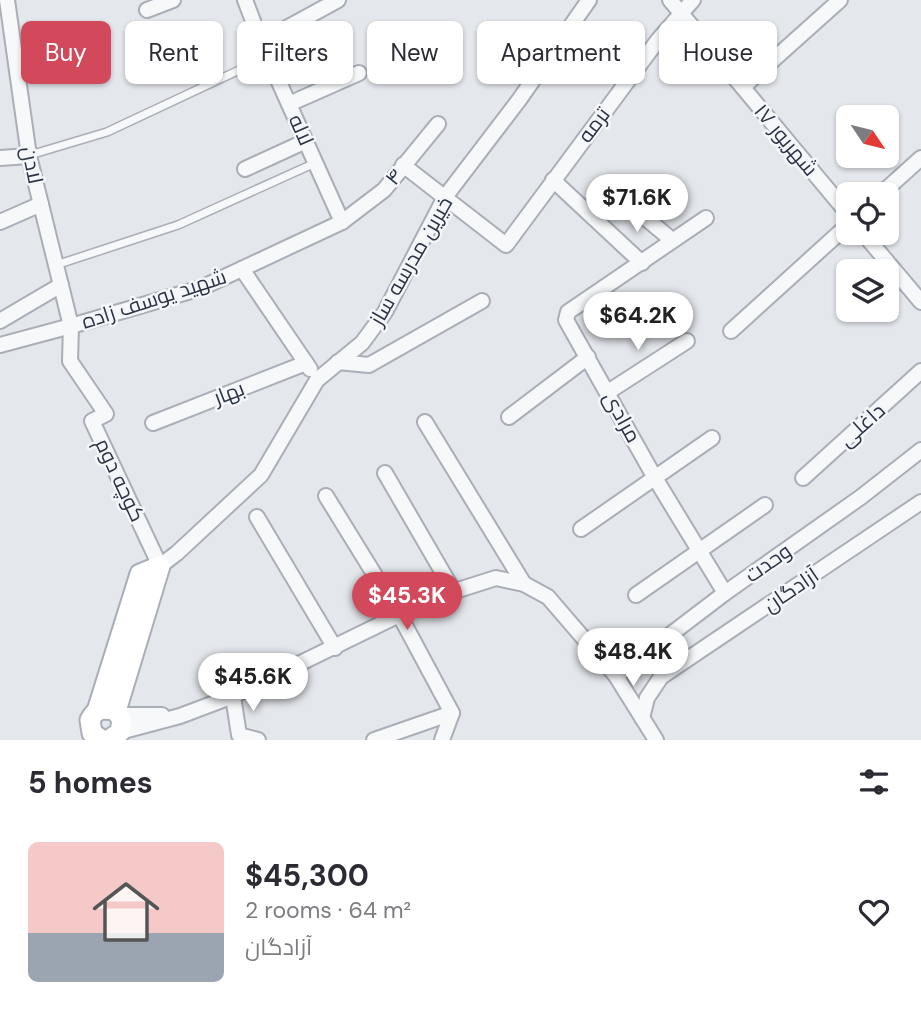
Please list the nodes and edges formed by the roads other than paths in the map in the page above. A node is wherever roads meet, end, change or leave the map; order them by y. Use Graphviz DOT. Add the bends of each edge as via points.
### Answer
graph roads {
  1 [pos="7,0"];
  2 [pos="173,0"];
  3 [pos="245,0"];
  4 [pos="338,0"];
  5 [pos="589,0"];
  6 [pos="670,0"];
  7 [pos="693,0"];
  8 [pos="840,0"];
  9 [pos="147,10"];
  10 [pos="681,13"];
  11 [pos="253,21"];
  12 [pos="300,21"];
  13 [pos="237,71"];
  14 [pos="359,73"];
  15 [pos="280,84"];
  16 [pos="743,87"];
  17 [pos="289,104"];
  18 [pos="438,124"];
  19 [pos="306,141"];
  20 [pos="29,156"];
  21 [pos="0,158"];
  22 [pos="921,158"];
  23 [pos="316,163"];
  24 [pos="403,165"];
  25 [pos="245,169"];
  26 [pos="553,180"];
  27 [pos="894,182"];
  28 [pos="445,197"];
  29 [pos="836,199"];
  30 [pos="624,201"];
  31 [pos="41,204"];
  32 [pos="706,218"];
  33 [pos="0,222"];
  34 [pos="342,222"];
  35 [pos="836,236"];
  36 [pos="672,240"];
  37 [pos="873,245"];
  38 [pos="642,263"];
  39 [pos="56,265"];
  40 [pos="242,269"];
  41 [pos="61,285"];
  42 [pos="482,300"];
  43 [pos="921,302"];
  44 [pos="0,321"];
  45 [pos="72,327"];
  46 [pos="731,331"];
  47 [pos="687,341"];
  48 [pos="0,345"];
  49 [pos="588,357"];
  50 [pos="338,362"];
  51 [pos="306,363"];
  52 [pos="921,371"];
  53 [pos="317,380"];
  54 [pos="608,392"];
  55 [pos="509,418"];
  56 [pos="425,422"];
  57 [pos="153,423"];
  58 [pos="712,438"];
  59 [pos="921,450"];
  60 [pos="385,473"];
  61 [pos="655,478"];
  62 [pos="803,478"];
  63 [pos="326,496"];
  64 [pos="921,502"];
  65 [pos="765,505"];
  66 [pos="257,517"];
  67 [pos="581,529"];
  68 [pos="699,551"];
  69 [pos="160,566"];
  70 [pos="524,584"];
  71 [pos="454,592"];
  72 [pos="725,593"];
  73 [pos="636,595"];
  74 [pos="400,616"];
  75 [pos="335,648"];
  76 [pos="616,676"];
  77 [pos="233,696"];
  78 [pos="452,713"];
  79 [pos="642,718"];
  80 [pos="107,730"];
  81 [pos="258,740"];
  82 [pos="374,740"];
  83 [pos="442,740"];
  84 [pos="656,740"];
  1 -- 20 [label="street, لادن"];
  2 -- 9 [label="street"];
  3 -- 11 [label="street, لاله"];
  4 -- 12 [label="street"];
  5 -- 28 [label="street, خیرین مدرسه ساز"];
  6 -- 10 [label="street, ۱۷ شهریور"];
  7 -- 10 [label="street, ترمه"];
  8 -- 16 [label="street"];
  10 -- 16 [label="street, ۱۷ شهریور"];
  10 -- 26 [label="street, ترمه"];
  13 -- 20 [label="lane" via="107,132"];
  14 -- 17 [label="street"];
  15 -- 17 [label="street, لاله"];
  16 -- 29 [label="street, ۱۷ شهریور"];
  17 -- 19 [label="street, لاله"];
  18 -- 24 [label="street, ۴"];
  19 -- 23 [label="street, لاله"];
  19 -- 25 [label="street"];
  20 -- 21 [label="street"];
  20 -- 31 [label="street, لادن"];
  22 -- 27 [label="street"];
  23 -- 34 [label="street, لاله"];
  23 -- 39 [label="lane" via="178,225"];
  24 -- 28 [label="street"];
  24 -- 34 [label="street, ۴" via="384,190"];
  26 -- 28 [label="street, ترمه" via="506,245"];
  26 -- 38 [label="street"];
  28 -- 50 [label="street, خیرین مدرسه ساز" via="385,312 362,343"];
  30 -- 36 [label="street"];
  31 -- 33 [label="street"];
  31 -- 39 [label="street, لادن"];
  32 -- 36 [label="street, مرادی"];
  34 -- 40 [label="street, شهید یوسف زاده"];
  35 -- 46 [label="street"];
  36 -- 38 [label="street, مرادی"];
  37 -- 43 [label="street"];
  38 -- 49 [label="street, مرادی" via="568,312 566,320"];
  39 -- 41 [label="street, لادن"];
  40 -- 45 [label="street, شهید یوسف زاده" via="201,288"];
  40 -- 51 [label="street"];
  41 -- 44 [label="street"];
  41 -- 45 [label="street, لادن"];
  42 -- 50 [label="street" via="369,365"];
  45 -- 48 [label="street, شهید یوسف زاده"];
  45 -- 69 [label="street, کوچه دوم" via="70,361 106,414 92,421"];
  47 -- 54 [label="street"];
  49 -- 54 [label="street, مرادی"];
  49 -- 55 [label="street"];
  50 -- 53 [label="street, خیرین مدرسه ساز"];
  51 -- 53 [label="street"];
  51 -- 57 [label="street, بهار"];
  52 -- 62 [label="street, داغلی"];
  53 -- 69 [label="street, خیرین مدرسه ساز" via="261,475"];
  54 -- 61 [label="street, مرادی"];
  56 -- 70 [label="street"];
  58 -- 61 [label="street"];
  59 -- 72 [label="street, وحدت"];
  60 -- 71 [label="street"];
  61 -- 67 [label="street"];
  61 -- 68 [label="street, مرادی"];
  63 -- 74 [label="street"];
  64 -- 79 [label="street, آزادگان" via="661,677 647,698"];
  65 -- 68 [label="street"];
  66 -- 75 [label="street"];
  68 -- 72 [label="street, مرادی"];
  68 -- 73 [label="street"];
  69 -- 80 [label="main road"];
  70 -- 71 [label="street" via="496,578"];
  70 -- 76 [label="street" via="548,597"];
  71 -- 74 [label="street"];
  72 -- 76 [label="street, وحدت"];
  74 -- 75 [label="street"];
  74 -- 78 [label="street"];
  75 -- 77 [label="street"];
  76 -- 79 [label="street"];
  77 -- 80 [label="street" via="180,716"];
  77 -- 81 [label="street" via="239,735"];
  78 -- 82 [label="street"];
  78 -- 83 [label="street"];
  79 -- 84 [label="street"];
}
